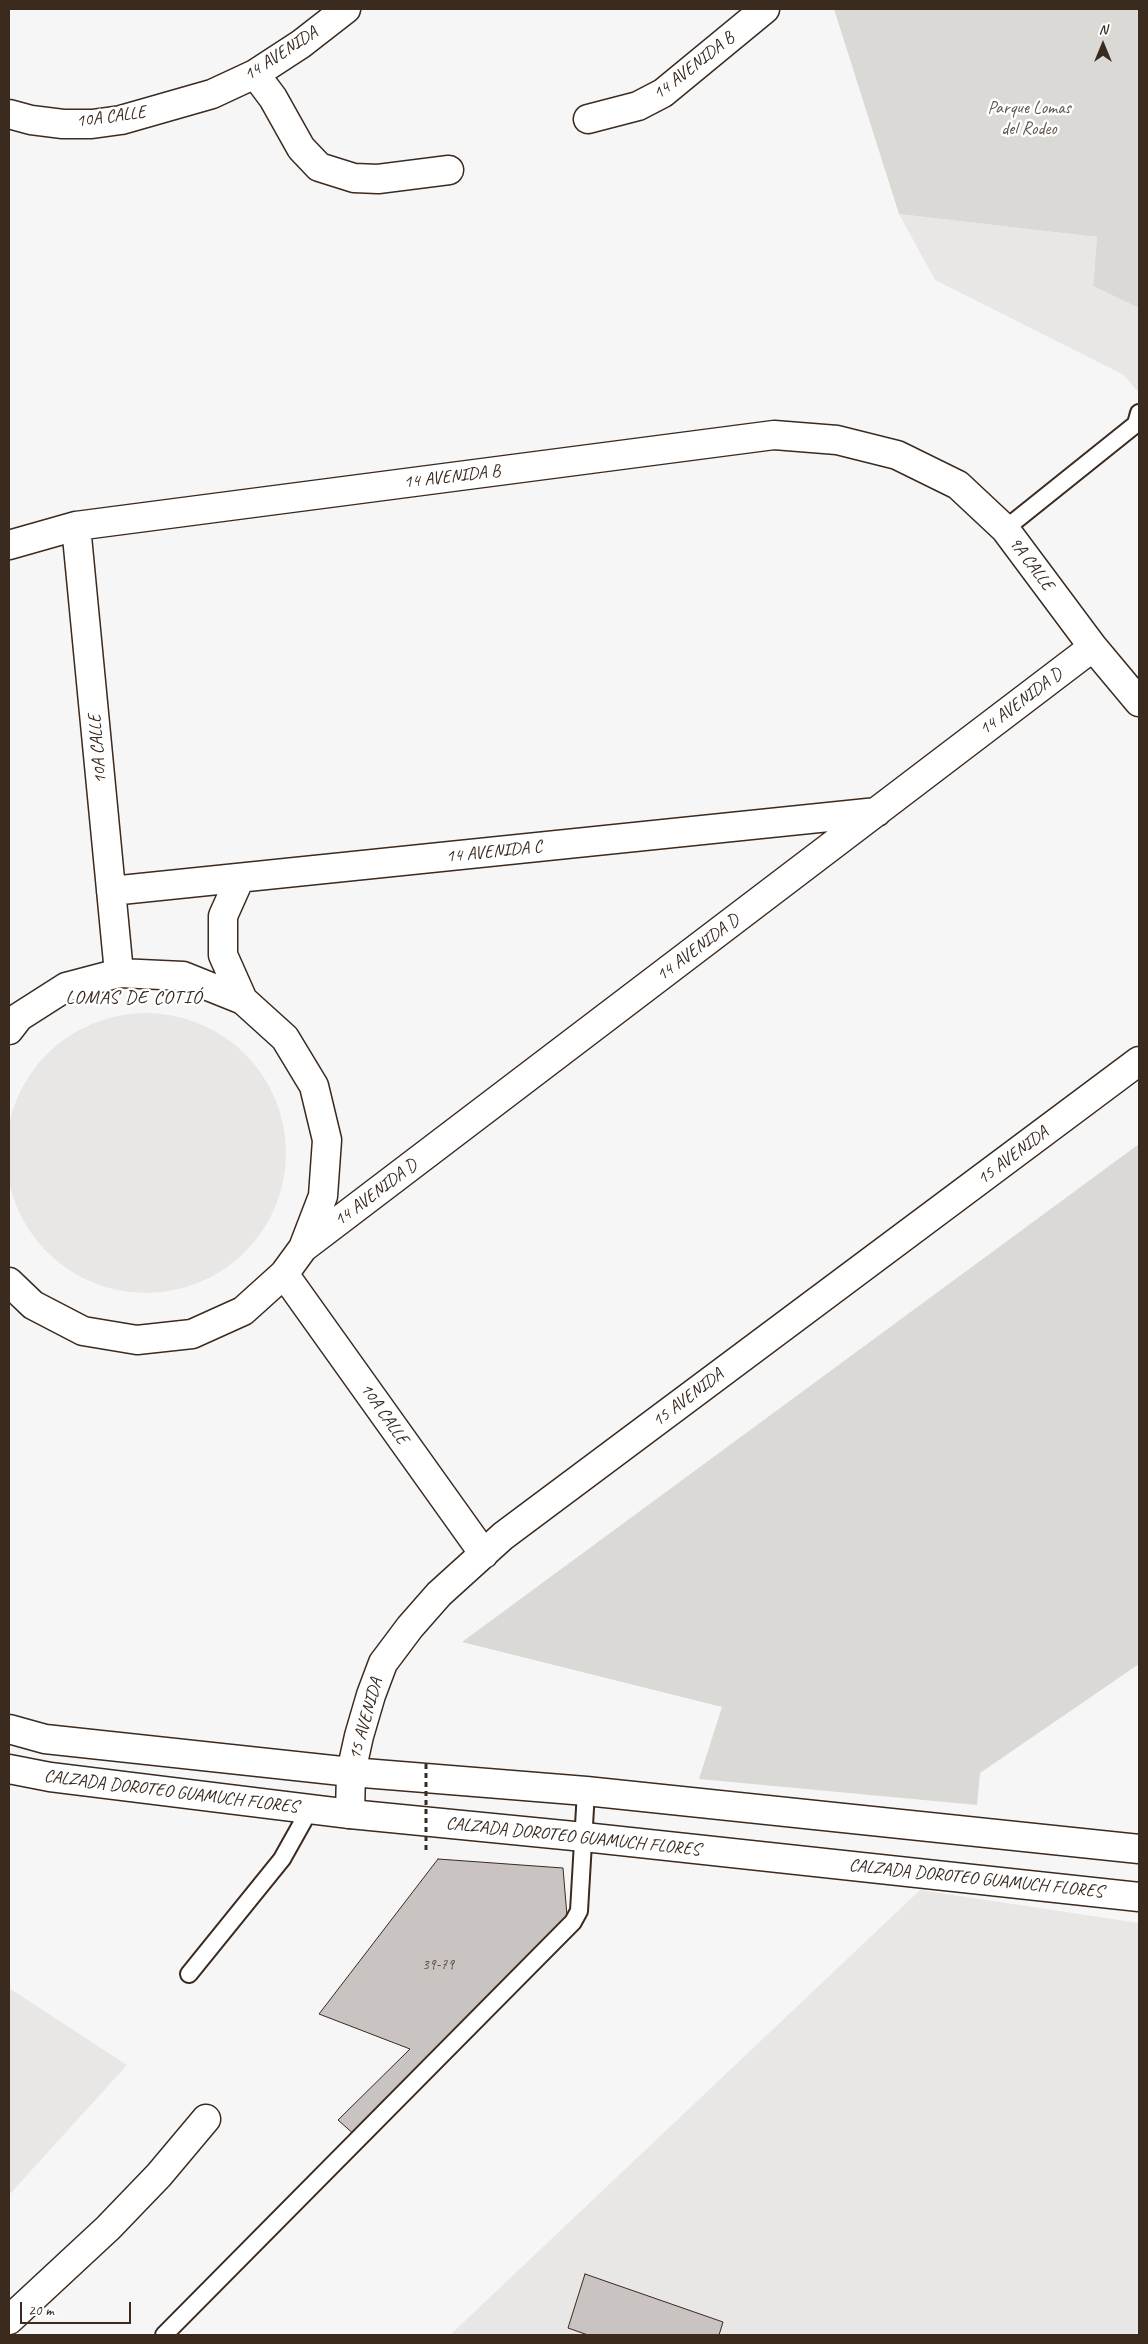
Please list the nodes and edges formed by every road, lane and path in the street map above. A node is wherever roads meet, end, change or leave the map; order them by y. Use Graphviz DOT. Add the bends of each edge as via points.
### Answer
graph roads {
  1 [pos="346,9"];
  2 [pos="766,9"];
  3 [pos="255,74"];
  4 [pos="212,94"];
  5 [pos="9,114"];
  6 [pos="588,119"];
  7 [pos="449,170"];
  8 [pos="1138,422"];
  9 [pos="897,455"];
  10 [pos="76,526"];
  11 [pos="1005,529"];
  12 [pos="9,545"];
  13 [pos="1093,647"];
  14 [pos="1139,702"];
  15 [pos="877,812"];
  16 [pos="240,878"];
  17 [pos="111,891"];
  18 [pos="119,973"];
  19 [pos="243,1000"];
  20 [pos="9,1030"];
  21 [pos="1139,1062"];
  22 [pos="303,1248"];
  23 [pos="284,1274"];
  24 [pos="9,1282"];
  25 [pos="484,1554"];
  26 [pos="9,1729"];
  27 [pos="426,1764"];
  28 [pos="9,1769"];
  29 [pos="351,1772"];
  30 [pos="586,1791"];
  31 [pos="310,1809"];
  32 [pos="350,1814"];
  33 [pos="584,1837"];
  34 [pos="1139,1849"];
  35 [pos="426,1854"];
  36 [pos="1139,1897"];
  37 [pos="189,1974"];
  38 [pos="206,2120"];
  39 [pos="9,2320"];
  40 [pos="164,2335"];
  1 -- 3 [label="street, 14 AVENIDA"];
  2 -- 6 [label="street, 14 AVENIDA B" via="663,94 638,106"];
  3 -- 4 [label="street, 14 AVENIDA"];
  3 -- 7 [label="street" via="301,148 319,167 354,178 378,180"];
  4 -- 5 [label="street, 10A CALLE" via="121,120 92,124 63,124"];
  8 -- 11 [label="lane"];
  9 -- 10 [label="street, 14 AVENIDA B" via="837,440 774,435"];
  9 -- 11 [label="street, 9A CALLE" via="958,484"];
  10 -- 12 [label="street, 14 AVENIDA B"];
  10 -- 17 [label="street, 10A CALLE"];
  11 -- 13 [label="street, 9A CALLE"];
  13 -- 14 [label="street, 9A CALLE"];
  13 -- 15 [label="street, 14 AVENIDA D"];
  15 -- 16 [label="street, 14 AVENIDA C"];
  15 -- 22 [label="street, 14 AVENIDA D"];
  16 -- 17 [label="street, 14 AVENIDA C"];
  16 -- 19 [label="street" via="223,916 223,955"];
  17 -- 18 [label="street, 10A CALLE"];
  18 -- 19 [label="street" via="183,976"];
  18 -- 20 [label="street" via="66,987 19,1018"];
  19 -- 22 [label="street" via="290,1046 314,1086 328,1140 323,1196"];
  21 -- 25 [label="street, 15 AVENIDA" via="503,1536"];
  22 -- 23 [label="street"];
  23 -- 24 [label="street" via="243,1311 201,1330 192,1334 137,1340 83,1330 33,1305"];
  23 -- 25 [label="street, 10A CALLE"];
  25 -- 29 [label="street, 15 AVENIDA" via="439,1594 383,1663 370,1695"];
  26 -- 29 [label="street, CALZADA DOROTEO GUAMUCH FLORES" via="45,1739"];
  27 -- 35 [label="path, bridge"];
  28 -- 31 [label="street, CALZADA DOROTEO GUAMUCH FLORES" via="50,1777"];
  29 -- 30 [label="street, CALZADA DOROTEO GUAMUCH FLORES"];
  29 -- 32 [label="street, 15 AVENIDA"];
  30 -- 33 [label="lane"];
  30 -- 34 [label="street, CALZADA DOROTEO GUAMUCH FLORES"];
  31 -- 32 [label="street, CALZADA DOROTEO GUAMUCH FLORES"];
  31 -- 37 [label="lane" via="282,1858"];
  32 -- 33 [label="street, CALZADA DOROTEO GUAMUCH FLORES"];
  33 -- 36 [label="street, CALZADA DOROTEO GUAMUCH FLORES"];
  33 -- 40 [label="lane" via="578,1911 573,1922"];
  38 -- 39 [label="street" via="108,2228"];
}
